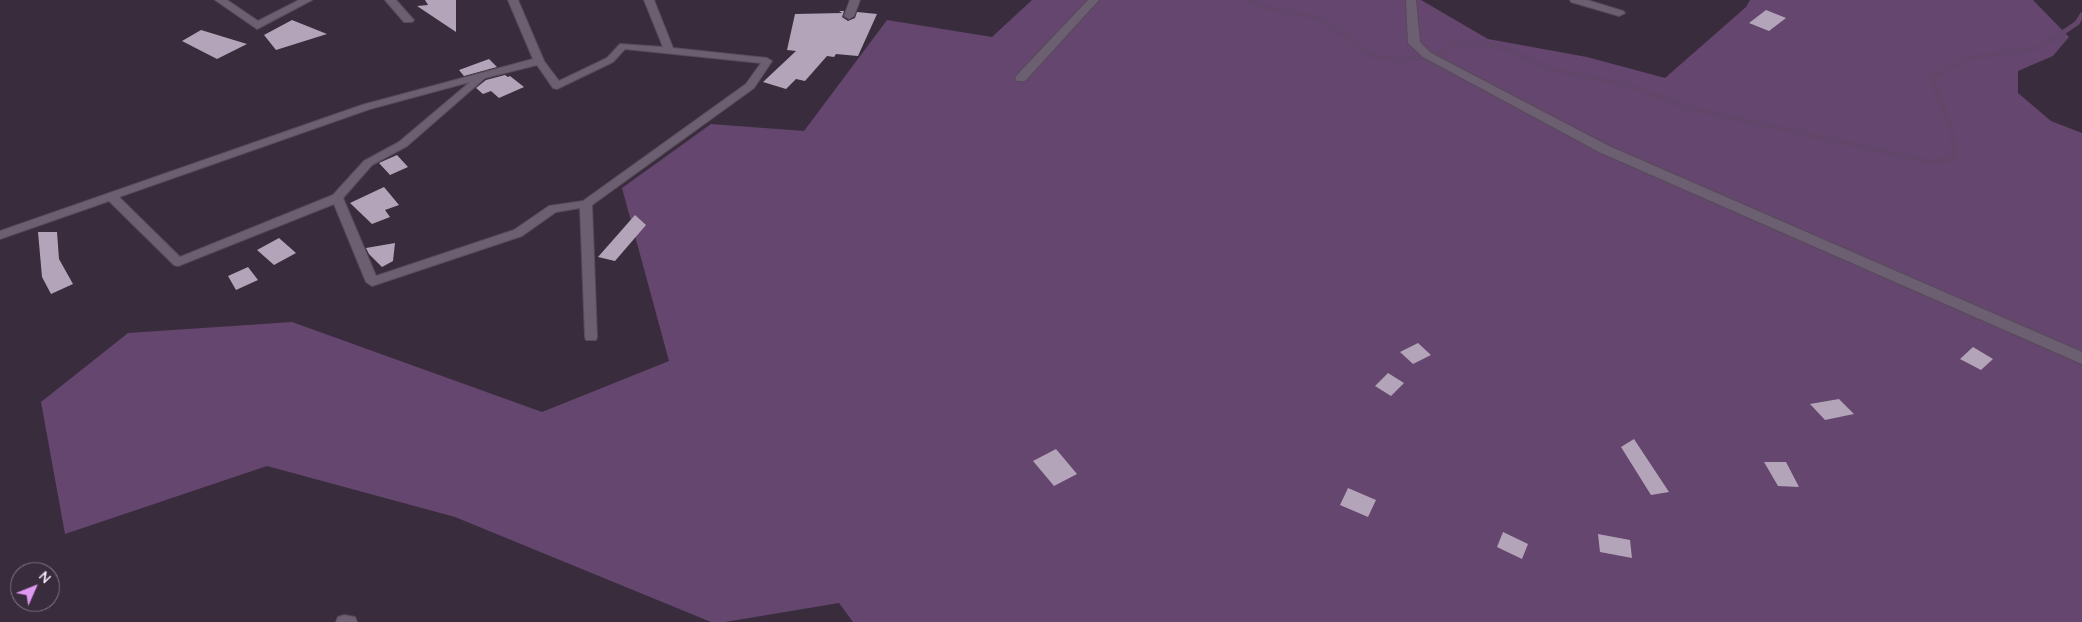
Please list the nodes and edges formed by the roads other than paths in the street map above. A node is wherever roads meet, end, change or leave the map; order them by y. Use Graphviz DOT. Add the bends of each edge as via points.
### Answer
graph roads {
  1 [pos="220,0"];
  2 [pos="307,0"];
  3 [pos="390,0"];
  4 [pos="514,0"];
  5 [pos="649,0"];
  6 [pos="854,0"];
  7 [pos="1094,0"];
  8 [pos="1411,0"];
  9 [pos="1575,0"];
  10 [pos="1618,13"];
  11 [pos="850,16"];
  12 [pos="408,20"];
  13 [pos="669,50"];
  14 [pos="539,61"];
  15 [pos="484,76"];
  16 [pos="1021,78"];
  17 [pos="111,196"];
  18 [pos="337,198"];
  19 [pos="586,204"];
  20 [pos="0,235"];
  21 [pos="591,337"];
  22 [pos="2082,358"];
  23 [pos="344,622"];
  24 [pos="349,622"];
  1 -- 2 [label="street" via="256,26"];
  3 -- 12 [label="street"];
  4 -- 14 [label="lane"];
  5 -- 13 [label="lane"];
  6 -- 11 [label="lane"];
  7 -- 16 [label="street"];
  8 -- 22 [label="street" via="1414,43 1436,60 1604,149"];
  9 -- 10 [label="street"];
  13 -- 14 [label="lane" via="623,46 610,60 557,86"];
  13 -- 19 [label="lane" via="767,61 750,86"];
  14 -- 15 [label="lane"];
  15 -- 17 [label="lane" via="366,107"];
  15 -- 18 [label="lane" via="403,144 368,164"];
  17 -- 18 [label="lane" via="178,262"];
  17 -- 20 [label="lane"];
  18 -- 19 [label="lane" via="372,282 518,233 553,209"];
  19 -- 21 [label="lane"];
  23 -- 24 [label="lane"];
}
